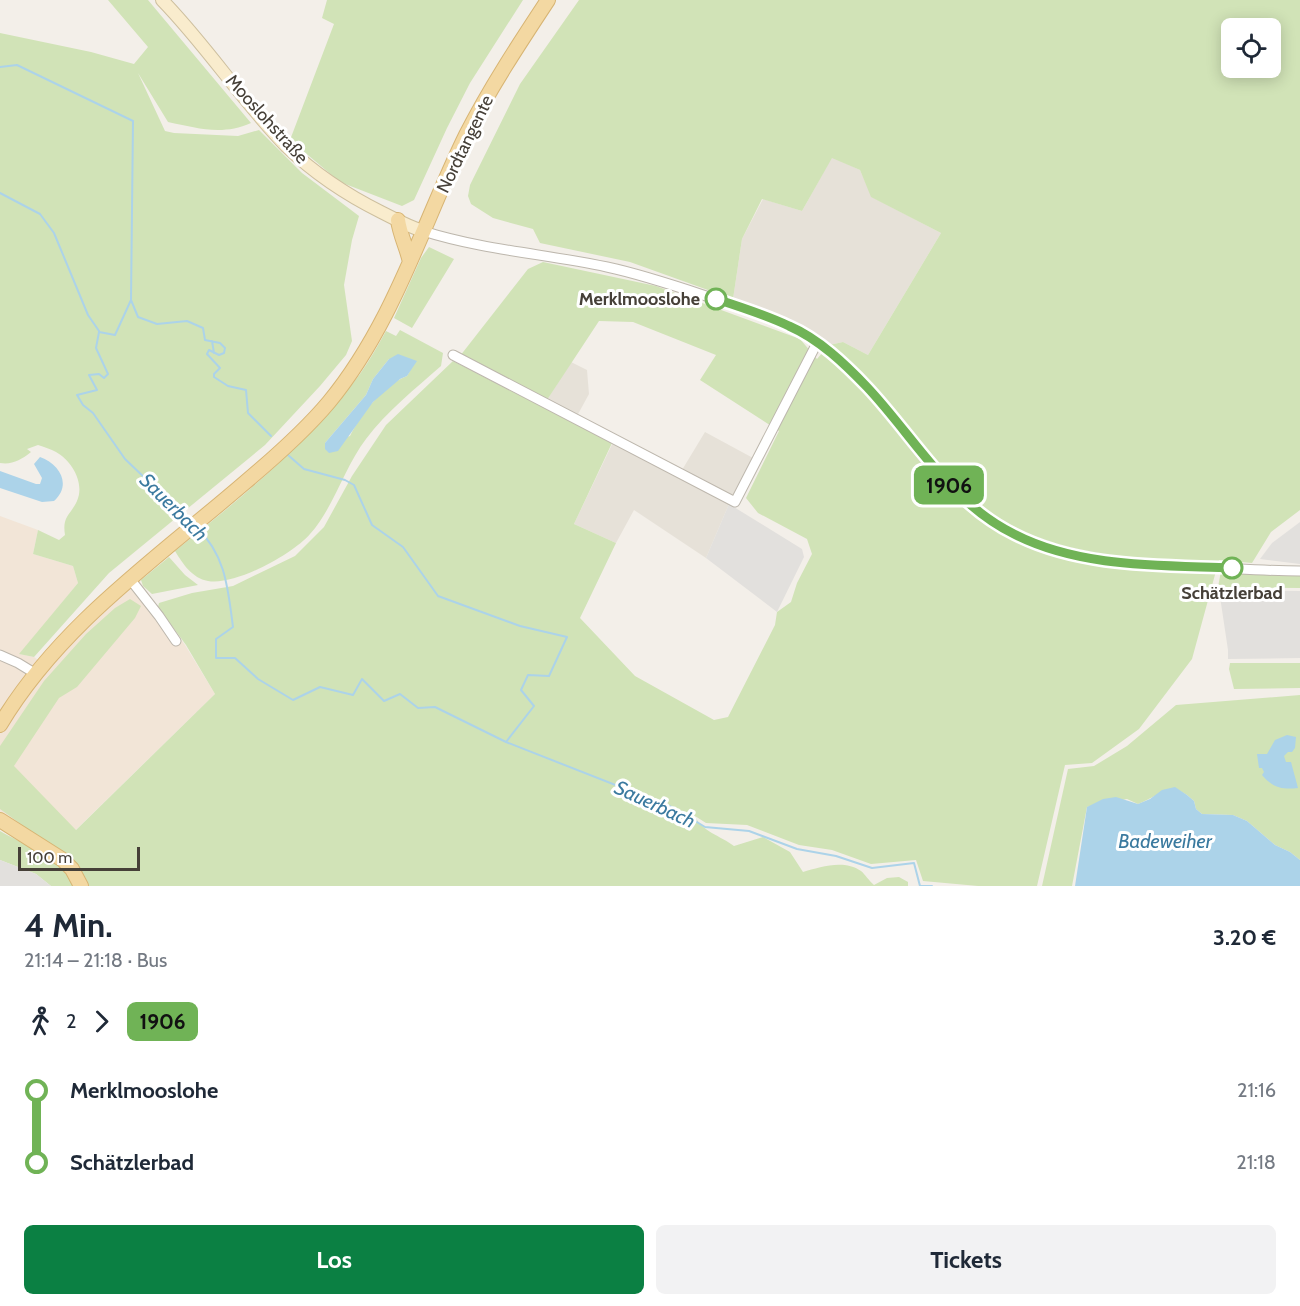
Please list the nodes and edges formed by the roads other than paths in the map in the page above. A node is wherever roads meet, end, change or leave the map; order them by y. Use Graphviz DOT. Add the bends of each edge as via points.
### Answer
graph roads {
  1 [pos="162,0"];
  2 [pos="548,0"];
  3 [pos="398,220"];
  4 [pos="423,231"];
  5 [pos="410,262"];
  6 [pos="817,343"];
  7 [pos="453,355"];
  8 [pos="1300,571"];
  9 [pos="130,579"];
  10 [pos="176,641"];
  11 [pos="0,655"];
  12 [pos="36,674"];
  13 [pos="0,725"];
  14 [pos="0,820"];
  15 [pos="81,886"];
  1 -- 3 [label="street, Mooslohstraße" via="287,147 328,182"];
  2 -- 4 [label="main road, Nordtangente" via="510,57 467,134"];
  3 -- 4 [label="street, Mooslohstraße"];
  3 -- 5 [label="main road"];
  4 -- 5 [label="main road, Nordtangente"];
  4 -- 6 [label="street" via="646,277 760,314 791,326"];
  5 -- 9 [label="main road, Nordtangente" via="376,334 328,403 286,446"];
  6 -- 7 [label="street" via="735,502"];
  6 -- 8 [label="street" via="869,388 936,472 966,502 1026,540 1083,557 1147,565"];
  9 -- 10 [label="street"];
  9 -- 12 [label="main road" via="80,624"];
  11 -- 12 [label="street"];
  12 -- 13 [label="main road"];
  14 -- 15 [label="main road" via="63,860"];
}
